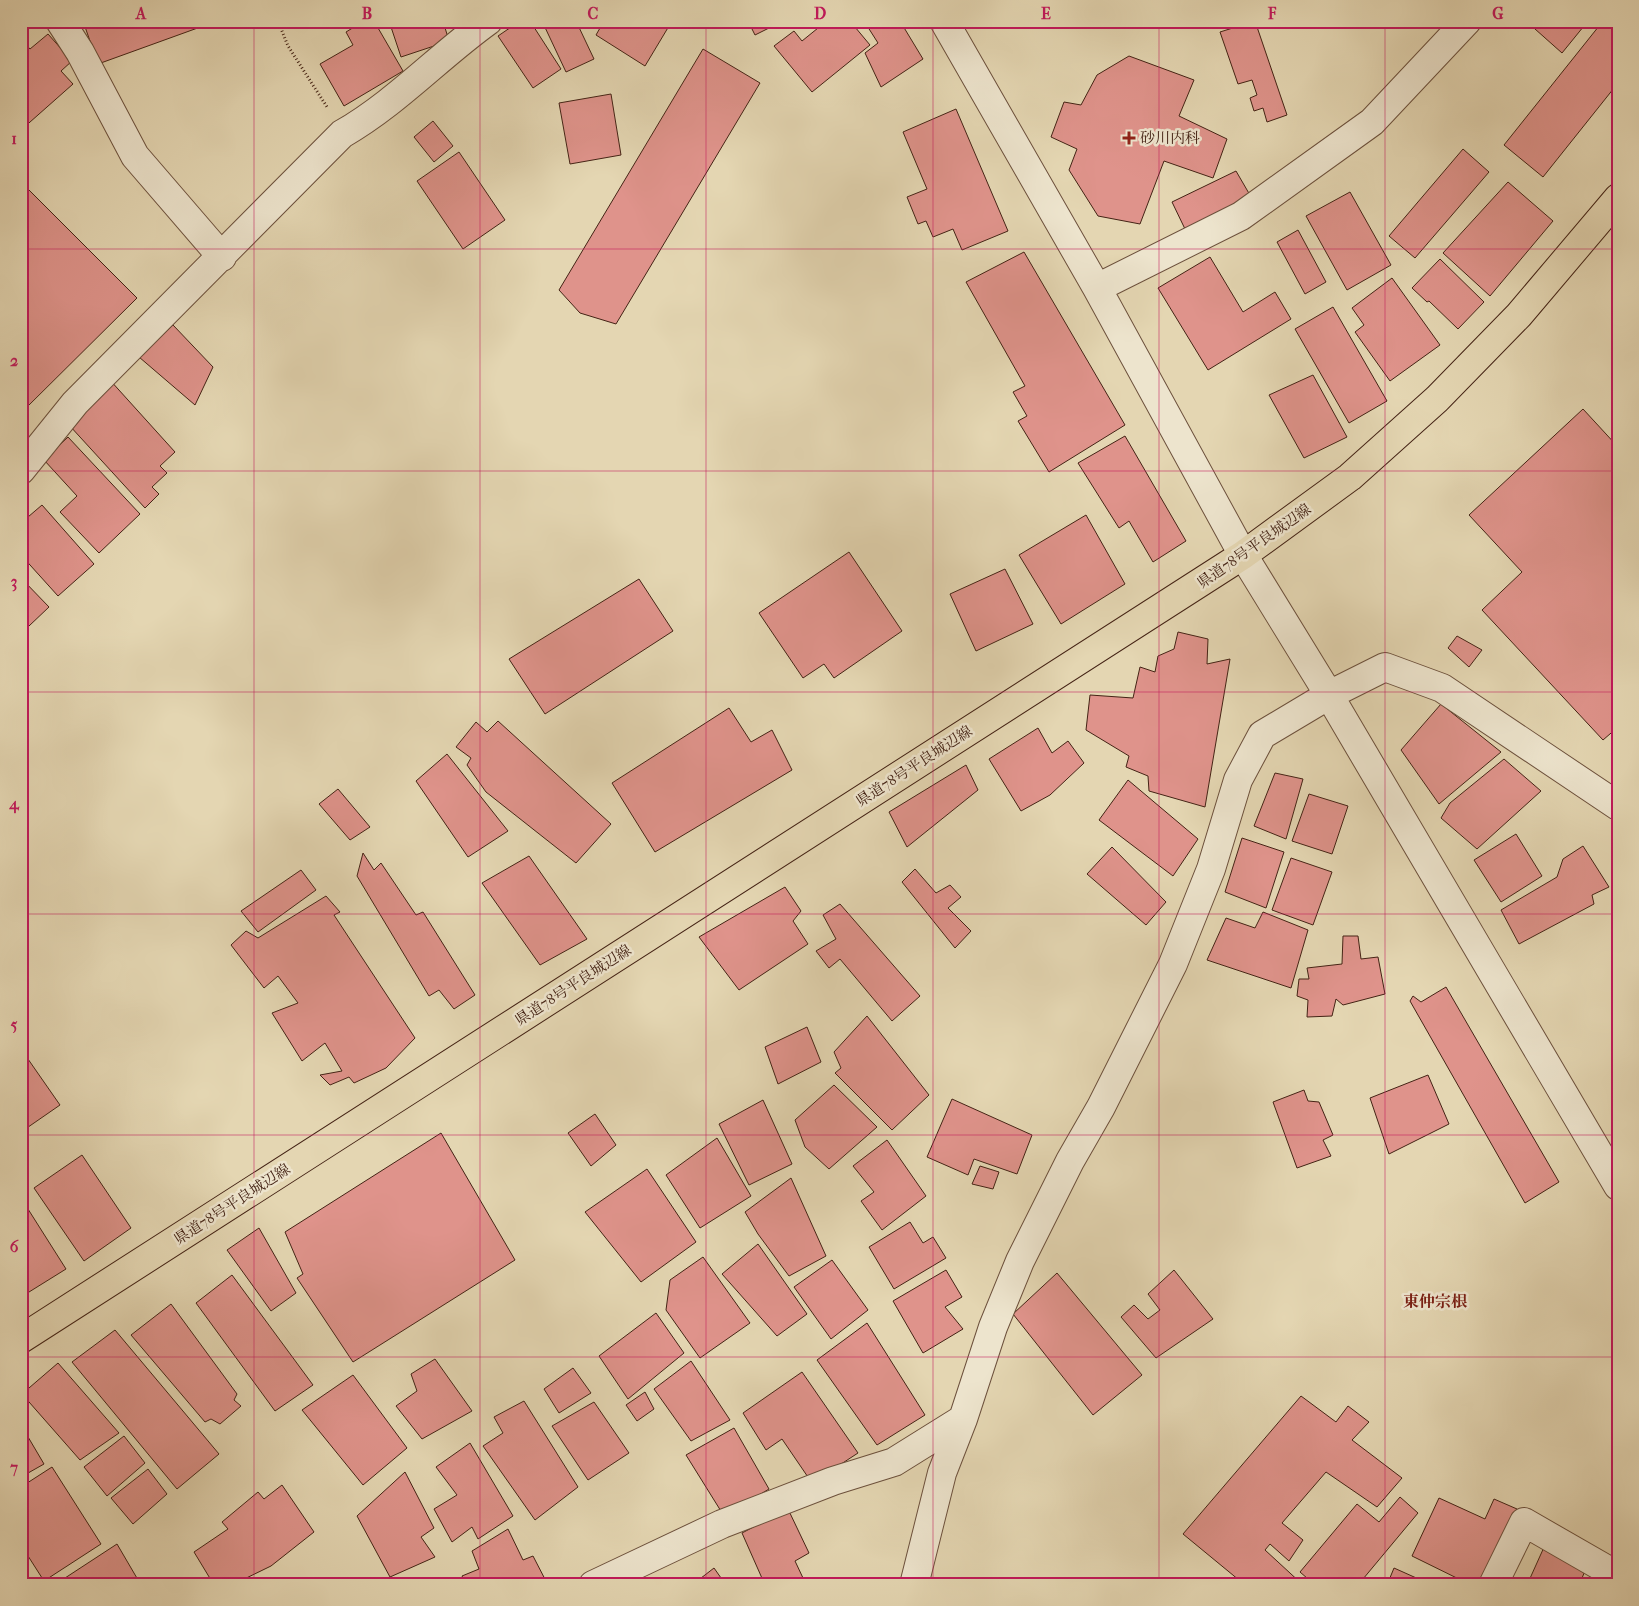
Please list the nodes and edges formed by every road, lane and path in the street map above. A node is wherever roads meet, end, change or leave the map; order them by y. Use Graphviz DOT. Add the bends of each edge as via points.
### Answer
graph roads {
  1 [pos="60,21"];
  2 [pos="278,21"];
  3 [pos="488,21"];
  4 [pos="944,21"];
  5 [pos="1467,21"];
  6 [pos="342,134"];
  7 [pos="1618,198"];
  8 [pos="222,257"];
  9 [pos="1097,288"];
  10 [pos="21,470"];
  11 [pos="1243,556"];
  12 [pos="1329,695"];
  13 [pos="1618,806"];
  14 [pos="1618,1186"];
  15 [pos="21,1339"];
  16 [pos="963,1419"];
  17 [pos="1618,1576"];
  18 [pos="593,1585"];
  19 [pos="914,1585"];
  20 [pos="1493,1585"];
  1 -- 8 [label="street" via="135,156"];
  2 -- 6 [label="path" via="288,46"];
  3 -- 6 [label="street" via="362,123"];
  4 -- 9 [label="street"];
  5 -- 9 [label="street" via="1372,122 1241,216"];
  6 -- 8 [label="street"];
  7 -- 11 [label="main road, 県道78号平良城辺線" via="1519,316 1437,399 1350,477"];
  8 -- 10 [label="street" via="75,403"];
  9 -- 11 [label="street"];
  11 -- 12 [label="street"];
  11 -- 15 [label="main road, 県道78号平良城辺線"];
  12 -- 13 [label="street" via="1385,667 1442,688"];
  12 -- 14 [label="street"];
  12 -- 16 [label="street" via="1262,735 1238,780 1211,869 1172,964 1020,1261 993,1327"];
  16 -- 18 [label="street" via="894,1462 833,1481 722,1524"];
  16 -- 19 [label="street" via="942,1474"];
  17 -- 20 [label="street" via="1524,1522"];
}
